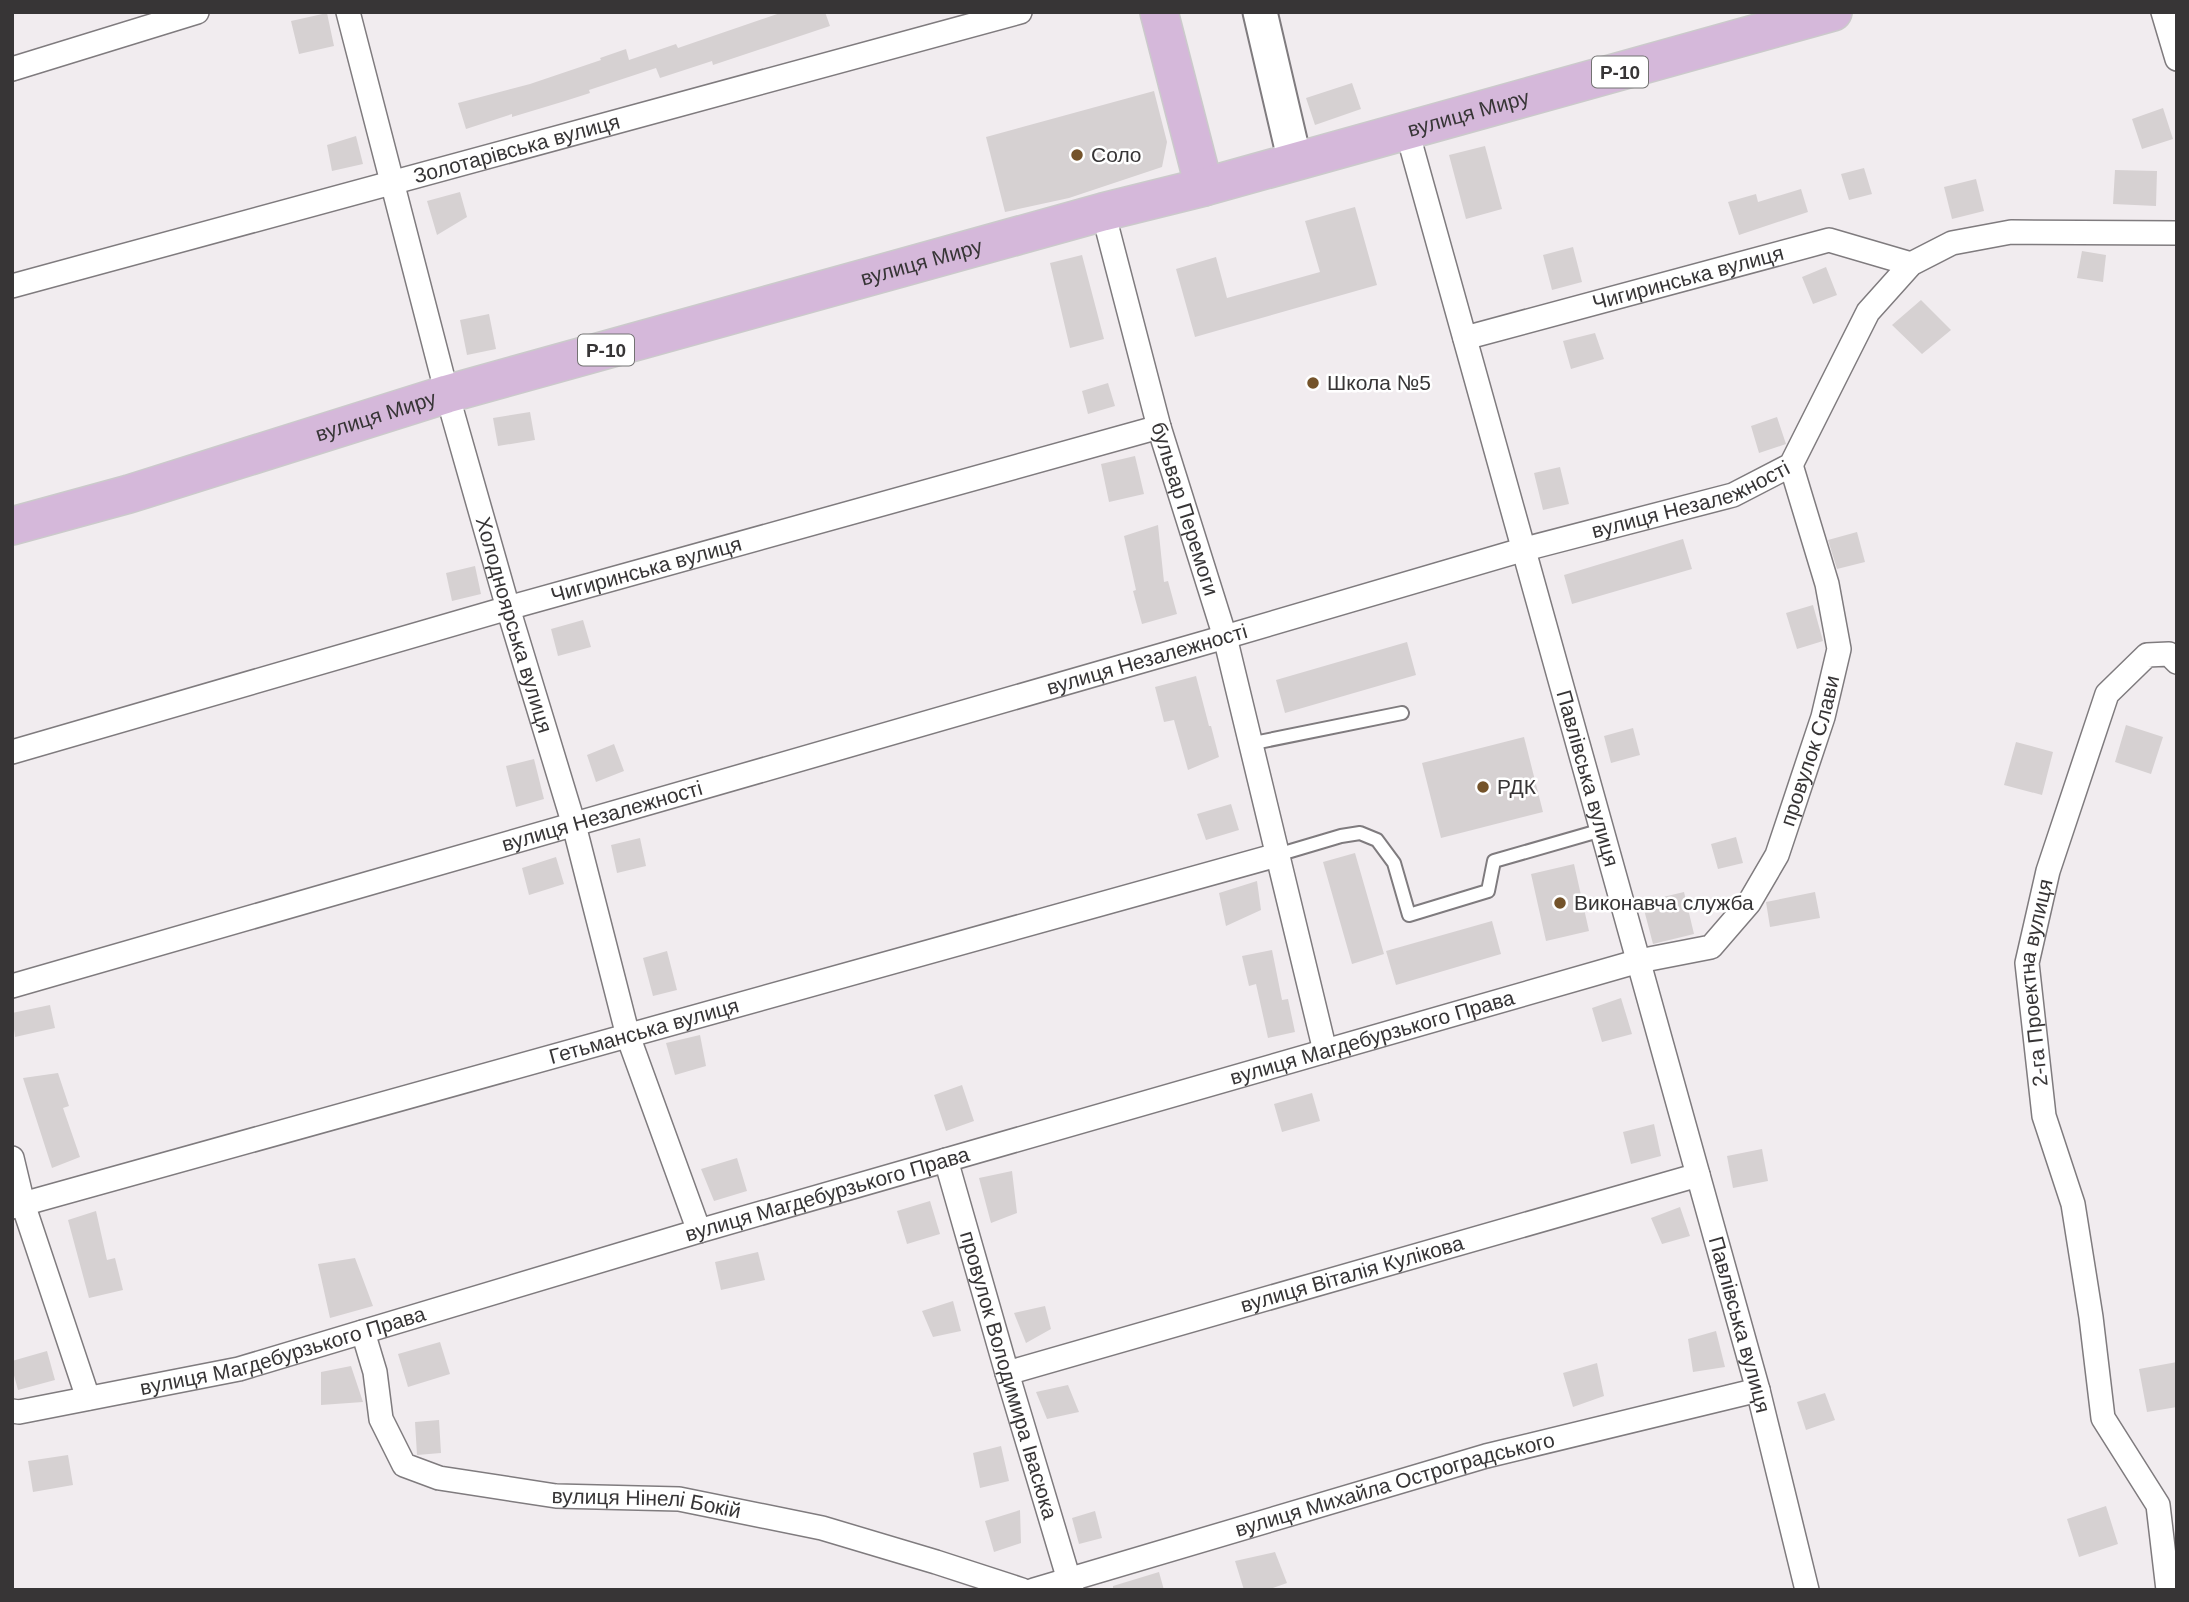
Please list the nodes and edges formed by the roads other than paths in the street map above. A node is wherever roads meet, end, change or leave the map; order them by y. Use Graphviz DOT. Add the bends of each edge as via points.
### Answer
graph roads {
  1 [pos="197,12"];
  2 [pos="348,12"];
  3 [pos="1020,12"];
  4 [pos="1159,12"];
  5 [pos="1260,12"];
  6 [pos="1833,12"];
  7 [pos="2163,12"];
  8 [pos="2177,59"];
  9 [pos="12,69"];
  10 [pos="1407,131"];
  11 [pos="1295,162"];
  12 [pos="393,181"];
  13 [pos="1204,187"];
  14 [pos="1103,212"];
  15 [pos="2176,231"];
  16 [pos="1911,264"];
  17 [pos="12,286"];
  18 [pos="1465,338"];
  19 [pos="447,394"];
  20 [pos="1159,427"];
  21 [pos="1791,465"];
  22 [pos="12,526"];
  23 [pos="1525,549"];
  24 [pos="508,608"];
  25 [pos="1225,637"];
  26 [pos="2173,658"];
  27 [pos="1402,713"];
  28 [pos="1250,744"];
  29 [pos="12,752"];
  30 [pos="574,825"];
  31 [pos="1602,830"];
  32 [pos="1277,855"];
  33 [pos="1639,961"];
  34 [pos="12,986"];
  35 [pos="628,1036"];
  36 [pos="1325,1051"];
  37 [pos="12,1158"];
  38 [pos="946,1160"];
  39 [pos="1698,1175"];
  40 [pos="18,1206"];
  41 [pos="699,1231"];
  42 [pos="363,1332"];
  43 [pos="1007,1373"];
  44 [pos="1758,1390"];
  45 [pos="88,1398"];
  46 [pos="12,1411"];
  47 [pos="1070,1585"];
  48 [pos="1022,1590"];
  49 [pos="1034,1590"];
  50 [pos="1807,1590"];
  51 [pos="2168,1590"];
  1 -- 9 [label="street"];
  2 -- 12 [label="street, Холодноярська вулиця"];
  3 -- 12 [label="street, Золотарівська вулиця"];
  4 -- 13 [label="main road"];
  5 -- 11 [label="main road"];
  6 -- 10 [label="main road, вулиця Миру / Р-10"];
  7 -- 8 [label="street"];
  10 -- 11 [label="main road, вулиця Миру / Р-10"];
  10 -- 18 [label="street, Павлівська вулиця"];
  11 -- 13 [label="main road, вулиця Миру / Р-10"];
  12 -- 17 [label="street, Золотарівська вулиця"];
  12 -- 19 [label="street, Холодноярська вулиця"];
  13 -- 14 [label="main road, вулиця Миру / Р-10"];
  14 -- 19 [label="main road, вулиця Миру / Р-10"];
  14 -- 20 [label="street, бульвар Перемоги"];
  15 -- 16 [label="street, вулиця Незалежності" via="2011,232 1952,243"];
  16 -- 18 [label="street, Чигиринська вулиця" via="1829,240"];
  16 -- 21 [label="street, вулиця Незалежності" via="1868,313"];
  18 -- 23 [label="street, Павлівська вулиця"];
  19 -- 22 [label="main road, вулиця Миру / Р-10" via="143,490"];
  19 -- 24 [label="street, Холодноярська вулиця"];
  20 -- 24 [label="street, Чигиринська вулиця"];
  20 -- 25 [label="street, бульвар Перемоги"];
  21 -- 23 [label="street, вулиця Незалежності" via="1732,495"];
  21 -- 33 [label="street, провулок Слави" via="1827,584 1839,649 1823,717 1777,855 1749,903 1711,947"];
  23 -- 25 [label="street, вулиця Незалежності"];
  23 -- 31 [label="street, Павлівська вулиця"];
  24 -- 29 [label="street, Чигиринська вулиця"];
  24 -- 30 [label="street, Холодноярська вулиця"];
  25 -- 28 [label="street, бульвар Перемоги"];
  25 -- 30 [label="street, вулиця Незалежності"];
  26 -- 51 [label="street, 2-га Проектна вулиця" via="2147,655 2107,694 2048,871 2027,963 2044,1116 2073,1204 2103,1418 2158,1505"];
  27 -- 28 [label="lane"];
  28 -- 32 [label="street, бульвар Перемоги"];
  30 -- 34 [label="street, вулиця Незалежності"];
  30 -- 35 [label="street, Холодноярська вулиця"];
  31 -- 32 [label="lane" via="1494,861 1488,891 1409,915 1394,863 1377,840 1360,833"];
  31 -- 33 [label="street, Павлівська вулиця"];
  32 -- 35 [label="street, Гетьманська вулиця"];
  32 -- 36 [label="street, бульвар Перемоги"];
  33 -- 36 [label="street, вулиця Магдебурзького Права"];
  33 -- 39 [label="street, Павлівська вулиця"];
  35 -- 40 [label="street, Гетьманська вулиця"];
  35 -- 41 [label="street, Холодноярська вулиця"];
  36 -- 38 [label="street, вулиця Магдебурзького Права"];
  37 -- 40 [label="street"];
  38 -- 41 [label="street, вулиця Магдебурзького Права"];
  38 -- 43 [label="street, провулок Володимира Івасюка"];
  39 -- 43 [label="street, вулиця Віталія Кулікова"];
  39 -- 44 [label="street, Павлівська вулиця"];
  40 -- 45 [label="street"];
  41 -- 42 [label="street, вулиця Магдебурзького Права"];
  42 -- 45 [label="street, вулиця Магдебурзького Права" via="239,1369"];
  42 -- 48 [label="street, вулиця Нінелі Бокій" via="375,1372 381,1419 404,1465 439,1478 556,1496 679,1499 783,1520"];
  43 -- 47 [label="street, провулок Володимира Івасюка"];
  44 -- 47 [label="street, вулиця Михайла Остроградського" via="1486,1456"];
  44 -- 50 [label="street, Павлівська вулиця"];
  45 -- 46 [label="street, вулиця Магдебурзького Права"];
  47 -- 49 [label="street, вулиця Михайла Остроградського"];
}
